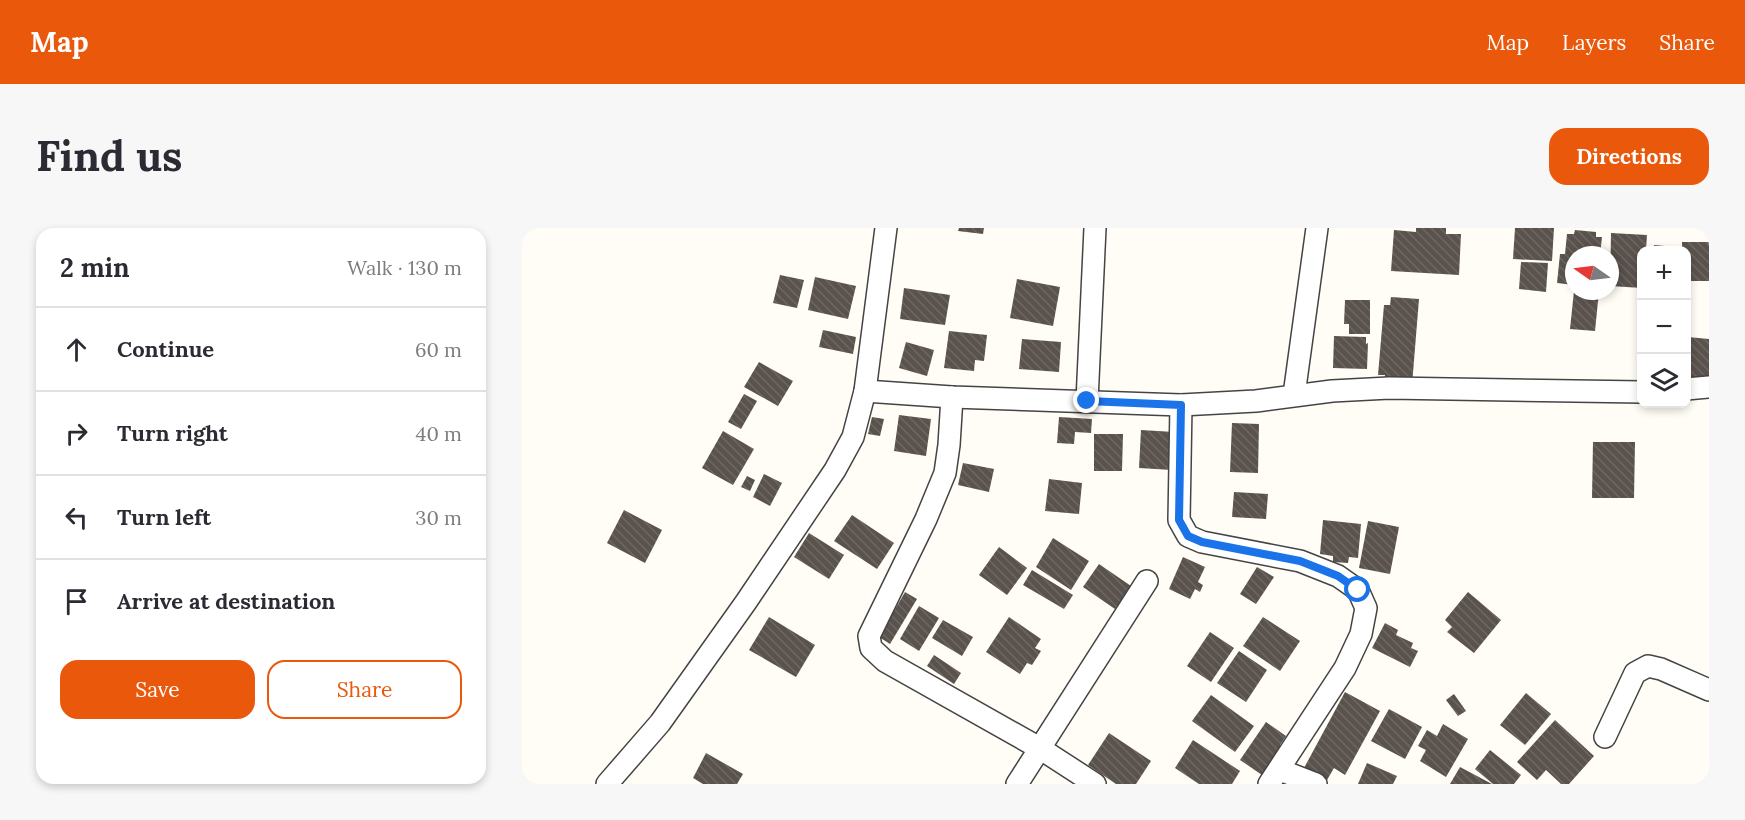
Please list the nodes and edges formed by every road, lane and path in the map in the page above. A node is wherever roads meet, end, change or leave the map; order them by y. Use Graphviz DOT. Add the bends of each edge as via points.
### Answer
graph roads {
  1 [pos="886,228"];
  2 [pos="1095,228"];
  3 [pos="1317,228"];
  4 [pos="1709,387"];
  5 [pos="1691,389"];
  6 [pos="865,391"];
  7 [pos="1637,392"];
  8 [pos="1294,396"];
  9 [pos="952,397"];
  10 [pos="1087,401"];
  11 [pos="1181,405"];
  12 [pos="1147,581"];
  13 [pos="1709,690"];
  14 [pos="1605,737"];
  15 [pos="1041,748"];
  16 [pos="1274,777"];
  17 [pos="607,784"];
  18 [pos="1017,784"];
  19 [pos="1095,784"];
  20 [pos="1316,784"];
  1 -- 6 [label="street"];
  2 -- 10 [label="street"];
  3 -- 8 [label="street"];
  4 -- 5 [label="street"];
  6 -- 9 [label="street"];
  6 -- 17 [label="street" via="853,437 835,470 660,723"];
  7 -- 8 [label="street" via="1389,388"];
  8 -- 11 [label="street"];
  9 -- 10 [label="street"];
  9 -- 15 [label="street" via="945,472 869,636 871,648 885,661"];
  10 -- 11 [label="street"];
  11 -- 16 [label="street" via="1179,520 1188,536 1300,561 1338,576 1358,590 1366,608 1361,634 1346,668"];
  12 -- 15 [label="street"];
  13 -- 14 [label="street" via="1648,666 1635,673"];
  15 -- 18 [label="street"];
  15 -- 19 [label="street"];
  16 -- 20 [label="street"];
}
